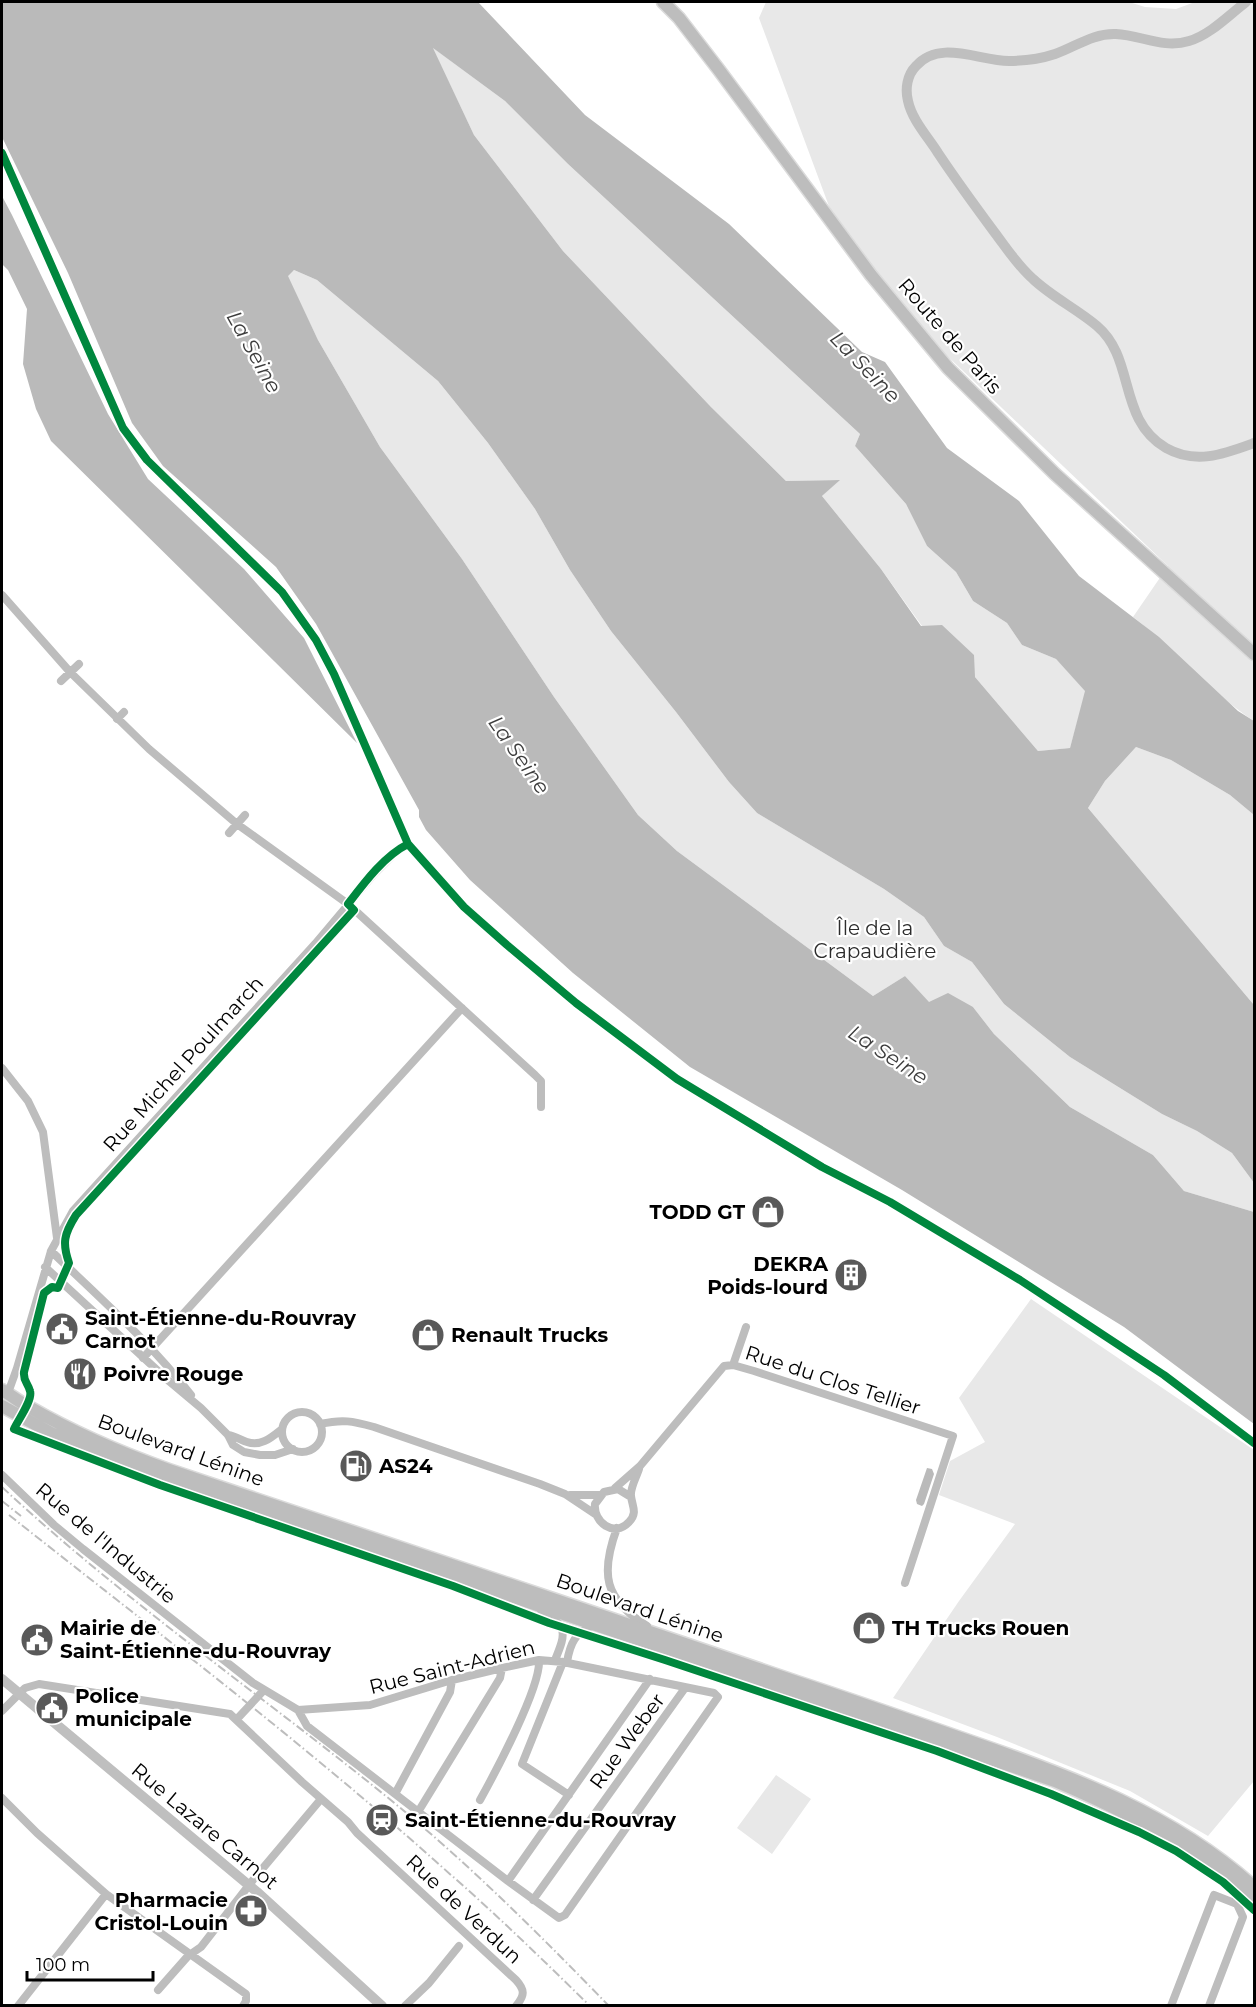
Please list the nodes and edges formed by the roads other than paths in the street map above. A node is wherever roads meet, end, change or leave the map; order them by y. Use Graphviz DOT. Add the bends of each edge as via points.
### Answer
graph roads {
  1 [pos="663,2"];
  2 [pos="1246,2"];
  3 [pos="1254,443"];
  4 [pos="2,595"];
  5 [pos="1254,654"];
  6 [pos="78,664"];
  7 [pos="70,672"];
  8 [pos="61,681"];
  9 [pos="124,712"];
  10 [pos="117,719"];
  11 [pos="245,815"];
  12 [pos="237,824"];
  13 [pos="229,833"];
  14 [pos="408,844"];
  15 [pos="348,904"];
  16 [pos="462,1008"];
  17 [pos="2,1068"];
  18 [pos="542,1107"];
  19 [pos="57,1238"];
  20 [pos="51,1251"];
  21 [pos="45,1267"];
  22 [pos="746,1327"];
  23 [pos="151,1350"];
  24 [pos="143,1358"];
  25 [pos="733,1365"];
  26 [pos="5,1391"];
  27 [pos="2,1406"];
  28 [pos="201,1408"];
  29 [pos="320,1424"];
  30 [pos="282,1429"];
  31 [pos="228,1435"];
  32 [pos="293,1449"];
  33 [pos="640,1466"];
  34 [pos="2,1475"];
  35 [pos="615,1488"];
  36 [pos="565,1494"];
  37 [pos="600,1495"];
  38 [pos="631,1497"];
  39 [pos="595,1514"];
  40 [pos="617,1528"];
  41 [pos="906,1583"];
  42 [pos="529,1603"];
  43 [pos="596,1625"];
  44 [pos="661,1635"];
  45 [pos="539,1660"];
  46 [pos="562,1661"];
  47 [pos="502,1668"];
  48 [pos="2,1679"];
  49 [pos="650,1679"];
  50 [pos="452,1680"];
  51 [pos="685,1688"];
  52 [pos="264,1690"];
  53 [pos="18,1694"];
  54 [pos="298,1710"];
  55 [pos="2,1711"];
  56 [pos="237,1719"];
  57 [pos="395,1794"];
  58 [pos="569,1795"];
  59 [pos="2,1798"];
  60 [pos="321,1799"];
  61 [pos="480,1800"];
  62 [pos="418,1812"];
  63 [pos="508,1881"];
  64 [pos="249,1886"];
  65 [pos="1254,1886"];
  66 [pos="106,1894"];
  67 [pos="1254,1899"];
  68 [pos="533,1900"];
  69 [pos="561,1918"];
  70 [pos="459,1946"];
  71 [pos="193,1954"];
  72 [pos="158,1990"];
  73 [pos="18,2006"];
  74 [pos="243,2006"];
  75 [pos="382,2006"];
  76 [pos="405,2006"];
  77 [pos="516,2006"];
  78 [pos="1171,2006"];
  79 [pos="1209,2006"];
  1 -- 5 [label="main road, Route de Paris" via="948,368 1055,474"];
  2 -- 3 [label="main road" via="1188,42 1149,42 1117,34 1100,35 1039,59 1007,61 942,53 916,65 907,85 908,101 916,120 1017,262 1033,280 1098,327 1111,342 1120,359 1134,412 1153,438 1191,458 1217,456"];
  4 -- 7 [label="street"];
  6 -- 7 [label="street"];
  7 -- 8 [label="street"];
  7 -- 10 [label="street"];
  9 -- 10 [label="street"];
  10 -- 12 [label="street"];
  11 -- 12 [label="street"];
  12 -- 13 [label="street"];
  12 -- 15 [label="street"];
  14 -- 15 [label="street, Rue Michel Poulmarch" via="391,856"];
  15 -- 16 [label="street"];
  15 -- 19 [label="street, Rue Michel Poulmarch" via="80,1203"];
  16 -- 18 [label="street" via="540,1079"];
  16 -- 23 [label="street"];
  17 -- 19 [label="street" via="28,1101 43,1132"];
  19 -- 20 [label="street, Rue Michel Poulmarch"];
  20 -- 21 [label="street, Rue Michel Poulmarch"];
  20 -- 23 [label="street, Rue du Clos Tellier"];
  21 -- 24 [label="street, Rue du Clos Tellier"];
  21 -- 26 [label="street, Rue Michel Poulmarch" via="18,1368"];
  22 -- 25 [label="street"];
  23 -- 24 [label="street"];
  23 -- 28 [label="street, Rue du Clos Tellier"];
  24 -- 28 [label="street, Rue du Clos Tellier"];
  25 -- 33 [label="street, Rue du Clos Tellier" via="720,1370"];
  25 -- 41 [label="street, Rue du Clos Tellier" via="953,1436"];
  26 -- 27 [label="main road"];
  26 -- 44 [label="main road, Boulevard Lénine" via="26,1406 138,1459"];
  27 -- 42 [label="main road, Boulevard Lénine" via="51,1433 128,1466"];
  28 -- 31 [label="street, Rue du Clos Tellier"];
  29 -- 30 [label="street, Rue du Clos Tellier" via="312,1415 300,1412 288,1417"];
  29 -- 32 [label="street, Rue du Clos Tellier" via="321,1436 316,1446 304,1452"];
  29 -- 36 [label="street, Rue du Clos Tellier" via="350,1420"];
  30 -- 31 [label="street, Rue du Clos Tellier" via="260,1443"];
  30 -- 32 [label="street" via="285,1442"];
  31 -- 32 [label="street, Rue du Clos Tellier" via="233,1445 244,1452 275,1455"];
  33 -- 35 [label="street, Rue du Clos Tellier"];
  33 -- 38 [label="street, Rue du Clos Tellier"];
  34 -- 52 [label="street, Rue de l'Industrie" via="82,1549"];
  35 -- 37 [label="street, Rue du Clos Tellier"];
  35 -- 38 [label="street"];
  36 -- 37 [label="street, Rue du Clos Tellier"];
  36 -- 39 [label="street, Rue du Clos Tellier"];
  37 -- 39 [label="street"];
  38 -- 40 [label="street, Rue du Clos Tellier" via="635,1506 633,1517"];
  39 -- 40 [label="street, Rue du Clos Tellier" via="606,1526"];
  40 -- 44 [label="street" via="607,1567 610,1589 627,1612"];
  42 -- 43 [label="main road, Boulevard Lénine"];
  42 -- 46 [label="street" via="563,1628"];
  43 -- 46 [label="street" via="578,1633"];
  43 -- 67 [label="main road, Boulevard Lénine" via="1055,1781 1117,1808 1182,1844"];
  44 -- 65 [label="main road, Boulevard Lénine" via="1028,1761 1091,1787 1187,1836"];
  45 -- 46 [label="street, Rue Saint-Adrien"];
  45 -- 47 [label="street, Rue Saint-Adrien"];
  45 -- 61 [label="street" via="538,1676"];
  46 -- 49 [label="street, Rue Saint-Adrien"];
  46 -- 58 [label="street" via="522,1764"];
  47 -- 50 [label="street, Rue Saint-Adrien"];
  47 -- 62 [label="street" via="500,1678"];
  48 -- 53 [label="main road, Rue Lazare Carnot"];
  49 -- 51 [label="street, Rue Saint-Adrien"];
  49 -- 58 [label="street"];
  50 -- 54 [label="street, Rue Saint-Adrien" via="370,1704"];
  50 -- 57 [label="street" via="450,1692"];
  51 -- 68 [label="street, Rue Weber"];
  51 -- 69 [label="street, Rue Saint-Adrien" via="718,1695"];
  52 -- 54 [label="street, Rue de l'Industrie"];
  52 -- 56 [label="street"];
  53 -- 55 [label="street"];
  53 -- 56 [label="street" via="39,1684 230,1714"];
  53 -- 64 [label="main road, Rue Lazare Carnot"];
  54 -- 57 [label="street, Rue de l'Industrie" via="307,1726"];
  56 -- 60 [label="street, Rue de Verdun"];
  57 -- 62 [label="street, Rue de l'Industrie"];
  58 -- 63 [label="street"];
  59 -- 66 [label="street"];
  60 -- 64 [label="street"];
  60 -- 77 [label="street, Rue de Verdun" via="516,1980 523,1988"];
  62 -- 63 [label="street, Rue de l'Industrie"];
  63 -- 68 [label="street, Rue de l'Industrie"];
  64 -- 71 [label="street"];
  64 -- 75 [label="main road, Rue Lazare Carnot"];
  66 -- 71 [label="street"];
  66 -- 73 [label="street"];
  68 -- 69 [label="street, Rue de l'Industrie"];
  70 -- 76 [label="street"];
  71 -- 72 [label="street"];
  71 -- 74 [label="street" via="246,1994"];
  78 -- 79 [label="street" via="1214,1895 1237,1904 1243,1917"];
}
